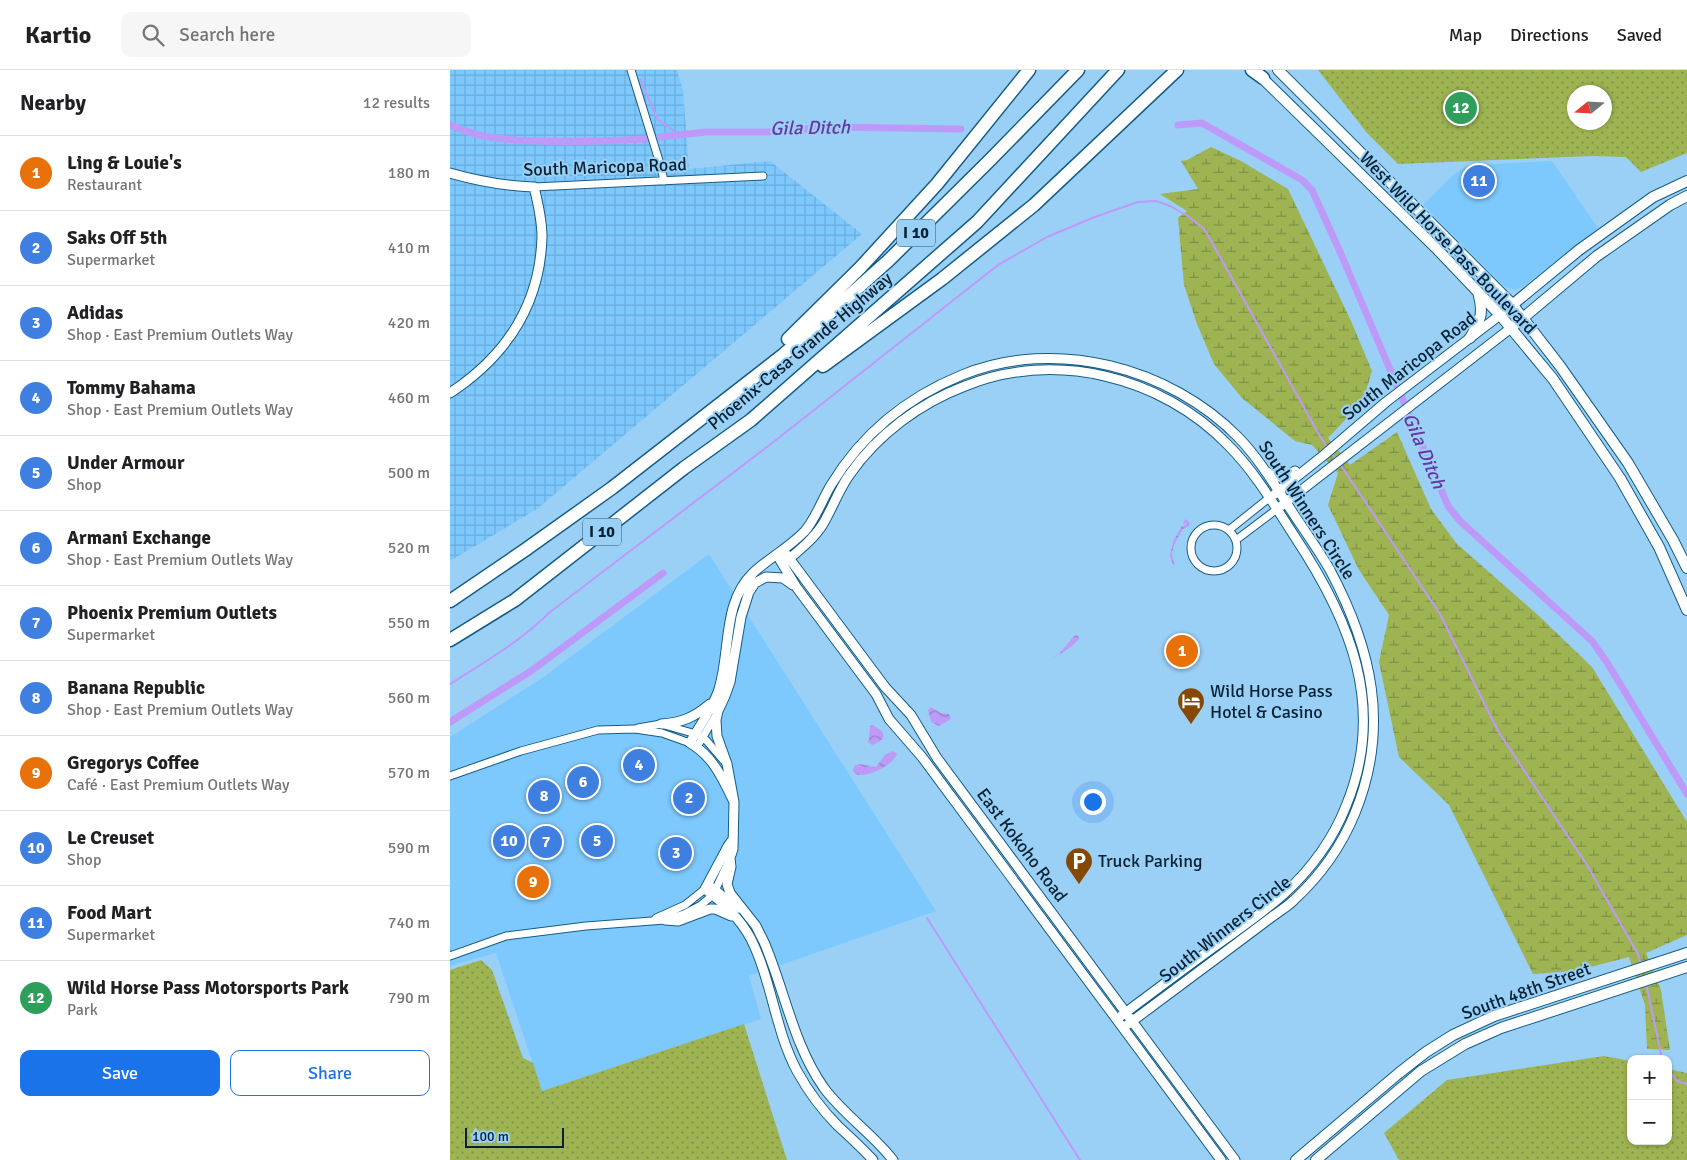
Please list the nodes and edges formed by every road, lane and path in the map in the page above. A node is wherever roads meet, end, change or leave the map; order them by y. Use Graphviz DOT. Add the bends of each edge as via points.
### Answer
graph roads {
  1 [pos="631,70"];
  2 [pos="1029,70"];
  3 [pos="1078,70"];
  4 [pos="1118,70"];
  5 [pos="1177,70"];
  6 [pos="1182,70"];
  7 [pos="1278,70"];
  8 [pos="1257,73"];
  9 [pos="1160,87"];
  10 [pos="450,173"];
  11 [pos="763,176"];
  12 [pos="664,181"];
  13 [pos="1687,181"];
  14 [pos="534,187"];
  15 [pos="1663,192"];
  16 [pos="1687,196"];
  17 [pos="1670,205"];
  18 [pos="1588,244"];
  19 [pos="1597,256"];
  20 [pos="1478,291"];
  21 [pos="1512,304"];
  22 [pos="1500,315"];
  23 [pos="1524,318"];
  24 [pos="1511,328"];
  25 [pos="1470,338"];
  26 [pos="1128,371"];
  27 [pos="1125,382"];
  28 [pos="744,384"];
  29 [pos="450,393"];
  30 [pos="914,400"];
  31 [pos="919,409"];
  32 [pos="751,420"];
  33 [pos="1324,456"];
  34 [pos="1264,471"];
  35 [pos="1278,491"];
  36 [pos="1269,498"];
  37 [pos="1286,502"];
  38 [pos="1277,509"];
  39 [pos="1229,530"];
  40 [pos="1236,540"];
  41 [pos="779,551"];
  42 [pos="786,561"];
  43 [pos="1687,568"];
  44 [pos="797,588"];
  45 [pos="1342,593"];
  46 [pos="1332,598"];
  47 [pos="450,601"];
  48 [pos="1346,604"];
  49 [pos="1337,608"];
  50 [pos="1687,610"];
  51 [pos="450,640"];
  52 [pos="719,689"];
  53 [pos="888,691"];
  54 [pos="878,698"];
  55 [pos="718,711"];
  56 [pos="661,724"];
  57 [pos="635,729"];
  58 [pos="699,736"];
  59 [pos="694,745"];
  60 [pos="726,764"];
  61 [pos="450,776"];
  62 [pos="734,802"];
  63 [pos="984,822"];
  64 [pos="975,828"];
  65 [pos="733,839"];
  66 [pos="730,858"];
  67 [pos="711,889"];
  68 [pos="748,916"];
  69 [pos="737,918"];
  70 [pos="665,920"];
  71 [pos="648,921"];
  72 [pos="1687,953"];
  73 [pos="450,956"];
  74 [pos="1687,967"];
  75 [pos="1126,1012"];
  76 [pos="1116,1019"];
  77 [pos="1132,1021"];
  78 [pos="1123,1028"];
  79 [pos="840,1108"];
  80 [pos="830,1117"];
  81 [pos="873,1160"];
  82 [pos="893,1160"];
  83 [pos="1221,1160"];
  84 [pos="1235,1160"];
  85 [pos="1296,1160"];
  86 [pos="1316,1160"];
  1 -- 12 [label="street"];
  2 -- 28 [label="highway" via="937,184 861,267"];
  3 -- 28 [label="highway, Phoenix-Casa Grande Highway / I 10" via="889,260 783,355"];
  4 -- 32 [label="highway, Phoenix-Casa Grande Highway / I 10" via="977,222"];
  5 -- 9 [label="highway"];
  6 -- 9 [label="highway"];
  7 -- 21 [label="main road, West Wild Horse Pass Boulevard"];
  8 -- 20 [label="main road, West Wild Horse Pass Boulevard"];
  9 -- 32 [label="highway" via="1034,205 942,279"];
  10 -- 14 [label="street, South Maricopa Road" via="507,186"];
  11 -- 12 [label="street, South Maricopa Road"];
  12 -- 14 [label="street, South Maricopa Road"];
  13 -- 15 [label="main road, South Maricopa Road"];
  14 -- 29 [label="street" via="542,237 532,294 524,314 511,337 488,363"];
  15 -- 17 [label="main road"];
  15 -- 18 [label="main road, South Maricopa Road"];
  16 -- 17 [label="main road, South Maricopa Road"];
  17 -- 19 [label="main road, South Maricopa Road"];
  18 -- 19 [label="main road"];
  18 -- 21 [label="main road, South Maricopa Road"];
  19 -- 23 [label="main road, South Maricopa Road"];
  20 -- 22 [label="main road, West Wild Horse Pass Boulevard"];
  20 -- 25 [label="main road" via="1482,314"];
  21 -- 22 [label="main road, South Maricopa Road"];
  21 -- 23 [label="main road, West Wild Horse Pass Boulevard"];
  22 -- 24 [label="main road, West Wild Horse Pass Boulevard"];
  22 -- 25 [label="street, South Maricopa Road"];
  23 -- 24 [label="main road, South Maricopa Road"];
  23 -- 43 [label="main road, West Wild Horse Pass Boulevard" via="1628,463"];
  24 -- 37 [label="street, South Maricopa Road"];
  24 -- 50 [label="main road, West Wild Horse Pass Boulevard" via="1553,379 1620,478 1659,547"];
  25 -- 33 [label="street, South Maricopa Road" via="1386,402"];
  26 -- 27 [label="street"];
  26 -- 30 [label="street, South Winners Circle" via="1107,364 1069,359 999,364 965,374"];
  26 -- 34 [label="street, South Winners Circle" via="1183,395 1212,414 1239,439"];
  27 -- 31 [label="street, South Winners Circle" via="1104,375 1067,370 1034,370 966,385"];
  27 -- 36 [label="street, South Winners Circle" via="1176,404 1206,424 1230,446"];
  28 -- 47 [label="highway, Phoenix-Casa Grande Highway / I 10" via="612,488"];
  30 -- 31 [label="street"];
  30 -- 41 [label="street, South Winners Circle" via="868,436 840,471 806,529"];
  31 -- 42 [label="street, South Winners Circle" via="874,445 838,492 813,538"];
  32 -- 51 [label="highway, Phoenix-Casa Grande Highway / I 10" via="515,600"];
  33 -- 34 [label="street" via="1311,459 1283,478"];
  33 -- 35 [label="street, South Maricopa Road"];
  34 -- 35 [label="street, South Winners Circle"];
  35 -- 36 [label="street, South Maricopa Road"];
  35 -- 37 [label="street, South Winners Circle"];
  36 -- 38 [label="street, South Winners Circle"];
  36 -- 39 [label="street, South Maricopa Road"];
  37 -- 38 [label="street, South Maricopa Road"];
  37 -- 45 [label="street, South Winners Circle"];
  38 -- 40 [label="street, South Maricopa Road"];
  38 -- 46 [label="street, South Winners Circle"];
  39 -- 40 [label="street"];
  39 -- 40 [label="street" via="1214,525 1199,530 1191,544 1194,560 1206,570 1222,571 1234,560"];
  41 -- 42 [label="street, East Kokoho Road"];
  41 -- 52 [label="street, South Winners Circle" via="745,581 736,598"];
  42 -- 44 [label="street, East Kokoho Road"];
  42 -- 53 [label="street, East Kokoho Road"];
  44 -- 54 [label="street, East Kokoho Road"];
  44 -- 55 [label="street, South Winners Circle" via="783,578 766,577 755,583 749,592 741,616 730,682"];
  45 -- 46 [label="street"];
  45 -- 48 [label="street, South Winners Circle"];
  46 -- 49 [label="street, South Winners Circle"];
  48 -- 49 [label="street"];
  48 -- 77 [label="street, South Winners Circle" via="1362,642 1374,711 1365,783 1343,837 1322,869 1294,901"];
  49 -- 75 [label="street, South Winners Circle" via="1353,648 1363,697 1363,721 1362,747 1355,780 1332,835 1310,867 1283,895"];
  52 -- 56 [label="street" via="712,703 694,716 684,721"];
  52 -- 58 [label="street, South Winners Circle"];
  53 -- 54 [label="street"];
  53 -- 63 [label="street, East Kokoho Road" via="911,715"];
  54 -- 64 [label="street, East Kokoho Road" via="889,719 916,748"];
  55 -- 58 [label="street, South Winners Circle"];
  55 -- 60 [label="street" via="717,736"];
  56 -- 57 [label="street"];
  56 -- 58 [label="street"];
  57 -- 59 [label="street" via="662,733"];
  57 -- 61 [label="street" via="598,730 521,751"];
  58 -- 59 [label="street, South Winners Circle"];
  58 -- 60 [label="street"];
  59 -- 62 [label="street" via="712,761"];
  60 -- 62 [label="street"];
  62 -- 65 [label="street"];
  63 -- 64 [label="street"];
  63 -- 75 [label="street, East Kokoho Road"];
  64 -- 76 [label="street, East Kokoho Road"];
  65 -- 66 [label="street"];
  65 -- 67 [label="street"];
  66 -- 67 [label="street"];
  66 -- 68 [label="street" via="731,867 726,880 728,889"];
  67 -- 68 [label="street"];
  67 -- 69 [label="street"];
  67 -- 70 [label="street" via="701,905"];
  67 -- 71 [label="street"];
  68 -- 79 [label="street" via="769,954 802,1048 815,1074"];
  69 -- 70 [label="street" via="710,908 678,920"];
  69 -- 80 [label="street" via="751,938 794,1066"];
  70 -- 71 [label="street"];
  71 -- 73 [label="street" via="506,936"];
  72 -- 85 [label="main road, South 48th Street" via="1494,1016 1454,1035 1426,1052"];
  74 -- 86 [label="main road, South 48th Street" via="1501,1028 1465,1044 1421,1071"];
  75 -- 76 [label="street, South Winners Circle"];
  75 -- 77 [label="street, East Kokoho Road"];
  76 -- 78 [label="street, East Kokoho Road"];
  77 -- 78 [label="street, South Winners Circle"];
  77 -- 84 [label="street, East Kokoho Road"];
  78 -- 83 [label="street, East Kokoho Road"];
  79 -- 80 [label="street"];
  79 -- 82 [label="street"];
  80 -- 81 [label="street"];
}
